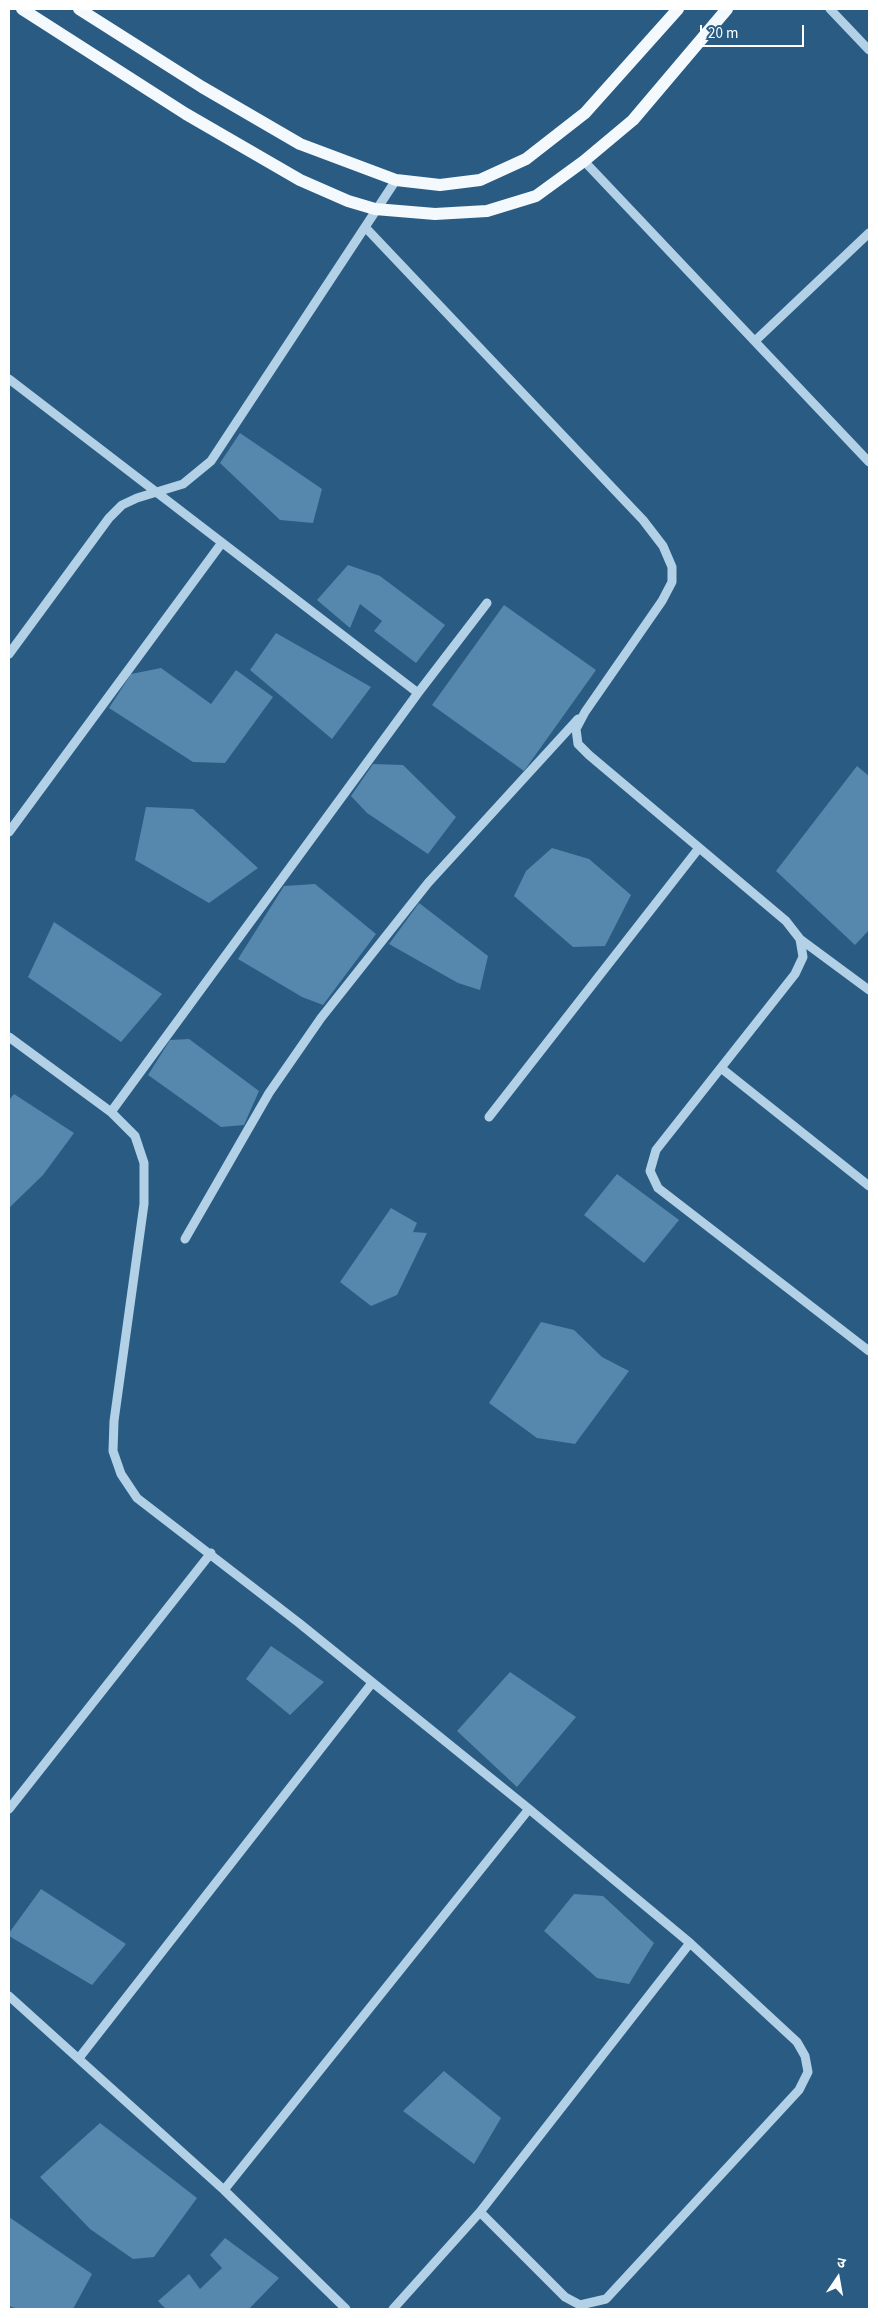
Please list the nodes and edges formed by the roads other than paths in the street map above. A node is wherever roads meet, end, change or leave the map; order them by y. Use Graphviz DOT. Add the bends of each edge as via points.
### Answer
graph roads {
  1 [pos="22,9"];
  2 [pos="79,9"];
  3 [pos="678,9"];
  4 [pos="727,9"];
  5 [pos="830,9"];
  6 [pos="869,50"];
  7 [pos="584,161"];
  8 [pos="396,180"];
  9 [pos="376,209"];
  10 [pos="364,227"];
  11 [pos="869,233"];
  12 [pos="755,341"];
  13 [pos="9,379"];
  14 [pos="869,462"];
  15 [pos="158,492"];
  16 [pos="221,544"];
  17 [pos="487,603"];
  18 [pos="9,654"];
  19 [pos="418,693"];
  20 [pos="585,712"];
  21 [pos="9,832"];
  22 [pos="699,848"];
  23 [pos="800,939"];
  24 [pos="869,990"];
  25 [pos="9,1037"];
  26 [pos="721,1068"];
  27 [pos="111,1112"];
  28 [pos="489,1117"];
  29 [pos="869,1186"];
  30 [pos="185,1239"];
  31 [pos="869,1350"];
  32 [pos="211,1553"];
  33 [pos="372,1683"];
  34 [pos="9,1808"];
  35 [pos="529,1809"];
  36 [pos="690,1944"];
  37 [pos="9,1996"];
  38 [pos="79,2058"];
  39 [pos="224,2190"];
  40 [pos="480,2212"];
  41 [pos="346,2309"];
  42 [pos="393,2309"];
  1 -- 9 [label="main road" via="186,114 300,180 348,201"];
  2 -- 8 [label="main road" via="300,144"];
  3 -- 8 [label="main road" via="585,113 526,159 480,180 440,185"];
  4 -- 7 [label="main road" via="633,120"];
  5 -- 6 [label="street"];
  7 -- 9 [label="main road" via="536,196 487,211 435,214"];
  7 -- 12 [label="street"];
  8 -- 9 [label="street"];
  9 -- 10 [label="street"];
  10 -- 15 [label="street" via="211,461 183,484"];
  10 -- 20 [label="street" via="643,520 663,546 672,567 672,582"];
  11 -- 12 [label="street"];
  12 -- 14 [label="street"];
  13 -- 15 [label="street"];
  15 -- 16 [label="street"];
  15 -- 18 [label="street" via="122,505 108,518"];
  16 -- 19 [label="street"];
  16 -- 21 [label="street"];
  17 -- 19 [label="street"];
  19 -- 27 [label="street"];
  20 -- 22 [label="street" via="576,729 578,744"];
  20 -- 30 [label="street" via="428,883 321,1018 269,1093"];
  22 -- 23 [label="street" via="786,920"];
  22 -- 28 [label="street"];
  23 -- 24 [label="street"];
  23 -- 26 [label="street" via="803,957 795,974"];
  25 -- 27 [label="street"];
  26 -- 29 [label="street"];
  26 -- 31 [label="street" via="656,1150 650,1171 658,1188"];
  27 -- 32 [label="street" via="135,1136 144,1163 144,1204 114,1421 113,1451 121,1474 137,1498"];
  32 -- 33 [label="street"];
  32 -- 34 [label="street"];
  33 -- 35 [label="street"];
  33 -- 38 [label="street"];
  35 -- 36 [label="street"];
  35 -- 39 [label="street"];
  36 -- 40 [label="street"];
  36 -- 40 [label="street" via="797,2042 805,2056 808,2072 799,2090 606,2299 580,2305 565,2297"];
  37 -- 38 [label="street"];
  38 -- 39 [label="street"];
  39 -- 41 [label="street"];
  40 -- 42 [label="street"];
}
